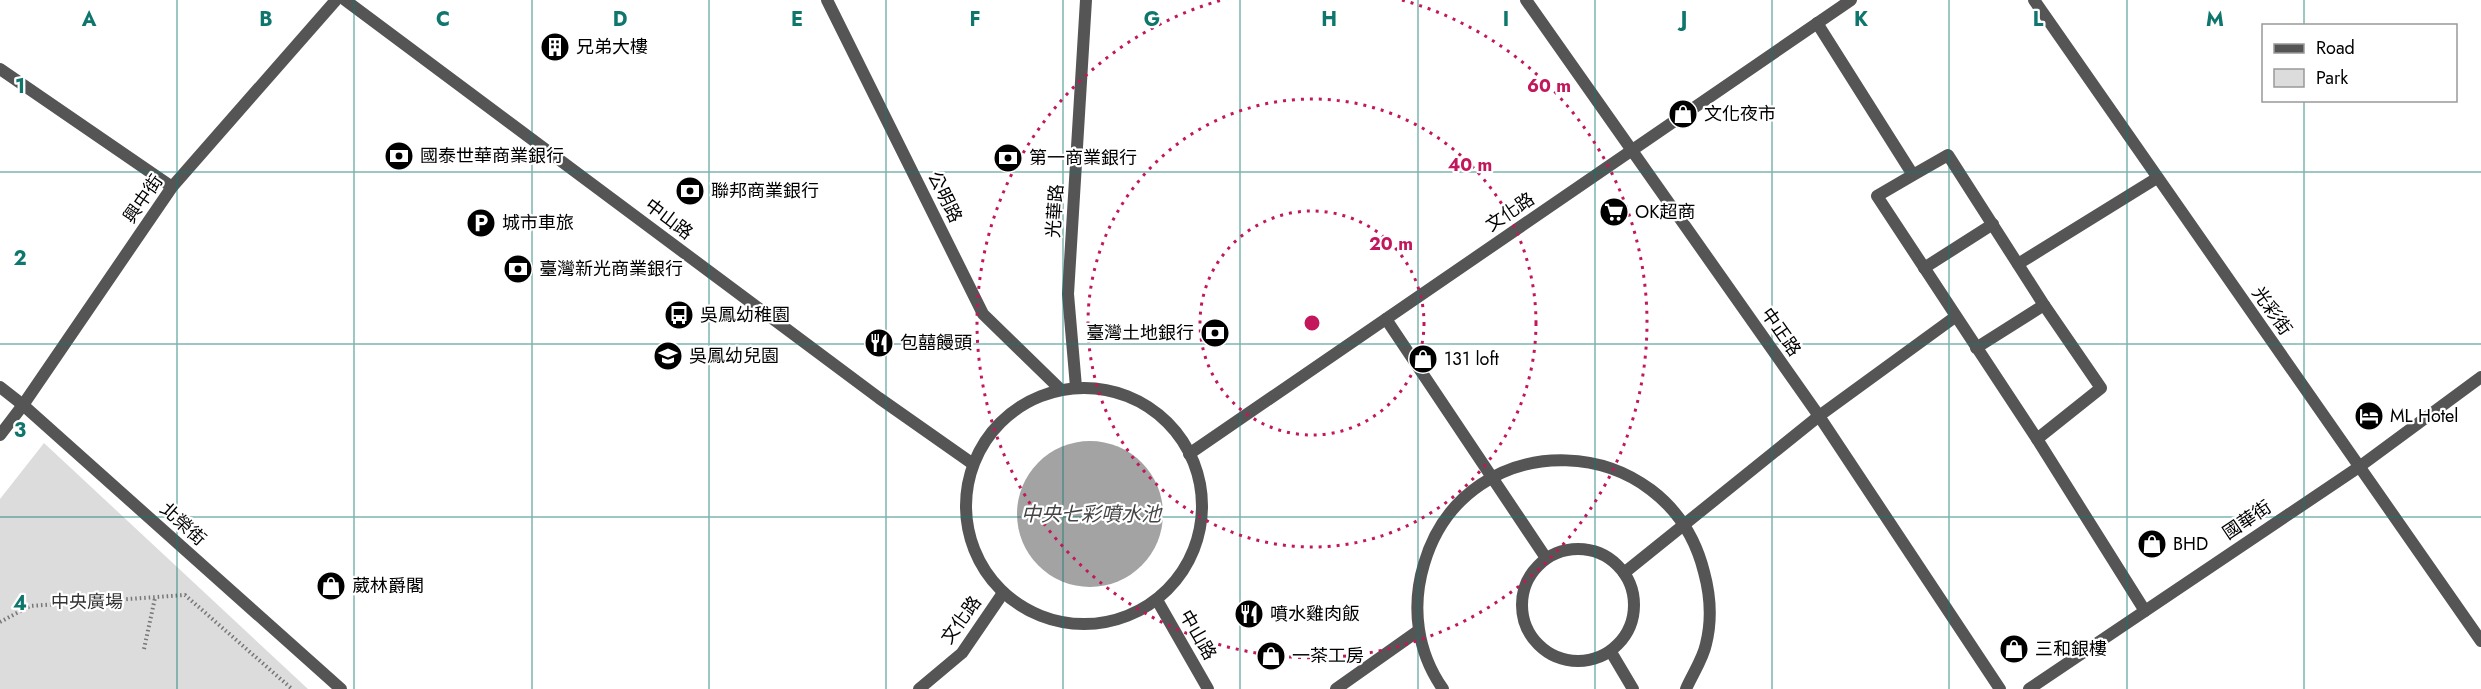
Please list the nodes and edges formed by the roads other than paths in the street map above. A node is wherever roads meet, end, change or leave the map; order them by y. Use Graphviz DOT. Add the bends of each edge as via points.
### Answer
graph roads {
  1 [pos="336,0"];
  2 [pos="345,0"];
  3 [pos="828,0"];
  4 [pos="1086,0"];
  5 [pos="1526,0"];
  6 [pos="1851,0"];
  7 [pos="2034,0"];
  8 [pos="1817,23"];
  9 [pos="0,69"];
  10 [pos="1631,151"];
  11 [pos="1913,175"];
  12 [pos="2157,178"];
  13 [pos="172,187"];
  14 [pos="1993,224"];
  15 [pos="2018,264"];
  16 [pos="1924,268"];
  17 [pos="2044,305"];
  18 [pos="1955,316"];
  19 [pos="1386,319"];
  20 [pos="1976,348"];
  21 [pos="2481,377"];
  22 [pos="0,387"];
  23 [pos="1076,387"];
  24 [pos="1059,388"];
  25 [pos="23,405"];
  26 [pos="1819,416"];
  27 [pos="0,435"];
  28 [pos="2037,439"];
  29 [pos="1189,454"];
  30 [pos="974,464"];
  31 [pos="2359,467"];
  32 [pos="1491,477"];
  33 [pos="1683,525"];
  34 [pos="1546,558"];
  35 [pos="1624,573"];
  36 [pos="1003,593"];
  37 [pos="1157,600"];
  38 [pos="2145,611"];
  39 [pos="1418,631"];
  40 [pos="2481,641"];
  41 [pos="1611,652"];
  42 [pos="341,689"];
  43 [pos="919,689"];
  44 [pos="1208,689"];
  45 [pos="1336,689"];
  46 [pos="1443,689"];
  47 [pos="1633,689"];
  48 [pos="1686,689"];
  49 [pos="2000,689"];
  50 [pos="2030,689"];
  1 -- 13 [label="street, 興中街"];
  2 -- 30 [label="street, 中山路" via="879,398"];
  3 -- 24 [label="street, 公明路" via="983,314"];
  4 -- 23 [label="street, 光華路" via="1068,294"];
  5 -- 10 [label="street, 中正路"];
  6 -- 8 [label="street, 文化路"];
  7 -- 12 [label="street, 光彩街"];
  8 -- 10 [label="street, 文化路"];
  8 -- 11 [label="street"];
  9 -- 13 [label="street"];
  10 -- 19 [label="street, 文化路"];
  10 -- 26 [label="street, 中正路"];
  11 -- 14 [label="street" via="1948,154"];
  11 -- 16 [label="street" via="1877,196"];
  12 -- 15 [label="street"];
  12 -- 31 [label="street, 光彩街"];
  13 -- 25 [label="street, 興中街"];
  14 -- 15 [label="street"];
  14 -- 16 [label="street"];
  15 -- 17 [label="street"];
  16 -- 18 [label="street"];
  17 -- 20 [label="street"];
  17 -- 28 [label="street" via="2101,388"];
  18 -- 20 [label="street"];
  18 -- 26 [label="street"];
  19 -- 29 [label="street, 文化路"];
  19 -- 32 [label="street"];
  20 -- 28 [label="street"];
  21 -- 31 [label="street, 國華街"];
  22 -- 25 [label="street, 北榮街"];
  23 -- 24 [label="street"];
  23 -- 29 [label="street" via="1108,390 1138,401 1164,419"];
  24 -- 30 [label="street" via="1027,403 995,427"];
  25 -- 27 [label="street, 興中街"];
  25 -- 42 [label="street, 北榮街"];
  26 -- 33 [label="street"];
  26 -- 49 [label="street, 中正路"];
  28 -- 38 [label="street"];
  29 -- 37 [label="street" via="1197,474 1202,507 1197,540 1183,570"];
  30 -- 36 [label="street" via="966,495 968,532 983,568"];
  31 -- 38 [label="street, 國華街"];
  31 -- 40 [label="street, 光彩街"];
  32 -- 33 [label="street" via="1537,461 1586,460 1632,476 1671,506"];
  32 -- 34 [label="street"];
  32 -- 39 [label="street" via="1455,505 1430,543 1417,586"];
  33 -- 35 [label="street"];
  33 -- 48 [label="street" via="1698,547 1710,595 1706,644"];
  34 -- 35 [label="street" via="1562,550 1580,548 1612,560"];
  34 -- 41 [label="street" via="1533,570 1521,604 1532,638 1544,651 1560,659 1595,660"];
  35 -- 41 [label="street" via="1635,606 1624,639"];
  36 -- 37 [label="street" via="1037,615 1069,623 1102,623 1134,613"];
  36 -- 43 [label="street, 文化路" via="962,653"];
  37 -- 44 [label="street, 中山路"];
  38 -- 50 [label="street, 國華街"];
  39 -- 45 [label="street"];
  39 -- 46 [label="street" via="1432,672"];
  41 -- 47 [label="street"];
}
